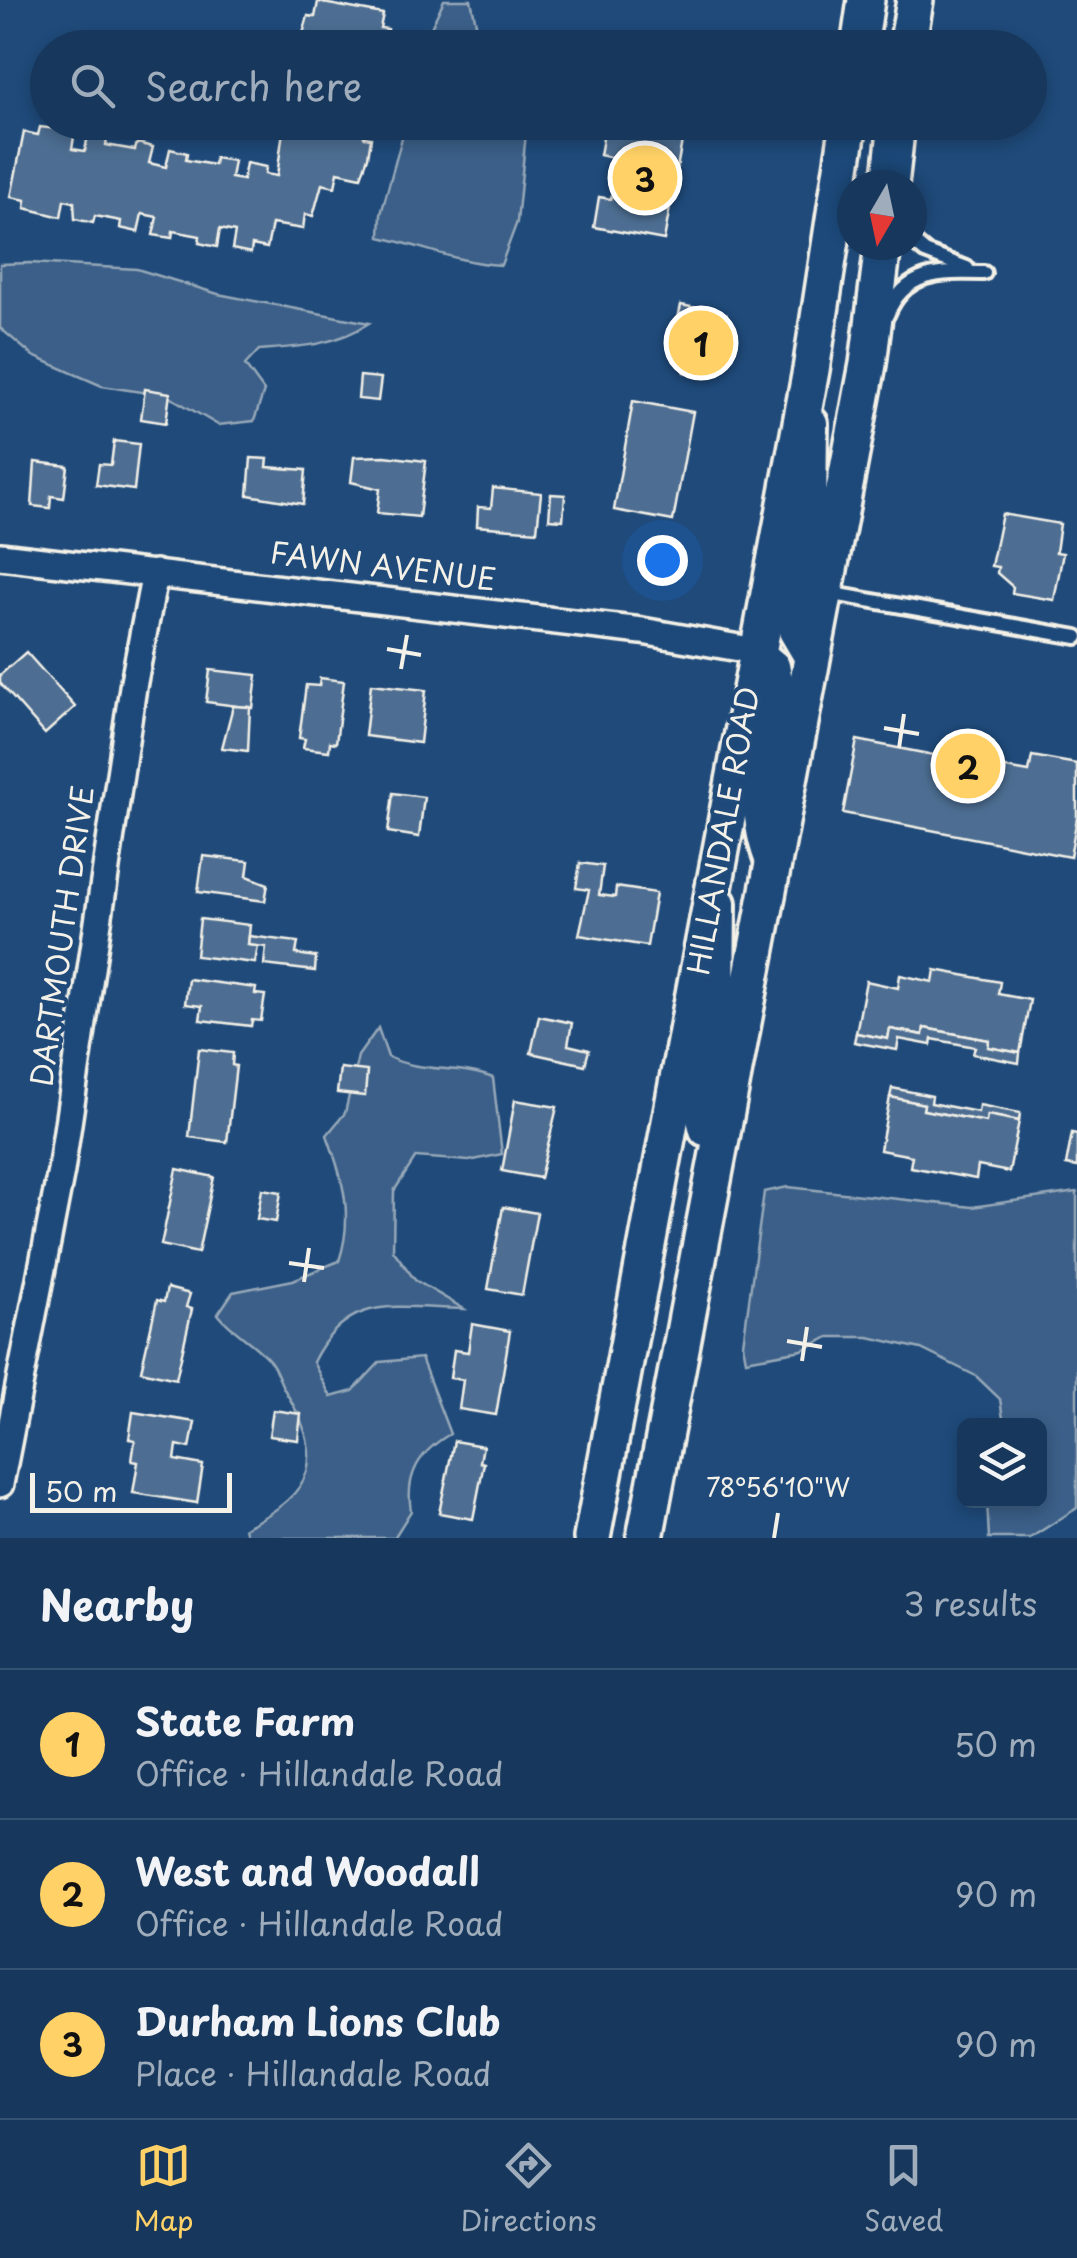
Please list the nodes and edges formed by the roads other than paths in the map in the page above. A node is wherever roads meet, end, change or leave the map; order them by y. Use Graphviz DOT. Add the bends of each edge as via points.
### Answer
graph roads {
  1 [pos="866,0"];
  2 [pos="915,0"];
  3 [pos="862,30"];
  4 [pos="910,30"];
  5 [pos="846,140"];
  6 [pos="896,140"];
  7 [pos="892,170"];
  8 [pos="927,253"];
  9 [pos="881,260"];
  10 [pos="868,364"];
  11 [pos="811,370"];
  12 [pos="0,556"];
  13 [pos="155,573"];
  14 [pos="825,592"];
  15 [pos="1077,637"];
  16 [pos="756,651"];
  17 [pos="811,660"];
  18 [pos="718,865"];
  19 [pos="773,866"];
  20 [pos="722,1136"];
  21 [pos="0,1484"];
  22 [pos="592,1538"];
  23 [pos="645,1538"];
  1 -- 3 [label="main road"];
  2 -- 4 [label="main road"];
  5 -- 11 [label="main road, HILLANDALE ROAD"];
  6 -- 7 [label="main road"];
  8 -- 10 [label="lane" via="984,273 937,272 905,288"];
  9 -- 10 [label="main road, HILLANDALE ROAD"];
  10 -- 14 [label="main road, HILLANDALE ROAD"];
  11 -- 16 [label="main road, HILLANDALE ROAD"];
  11 -- 17 [label="street" via="811,515 792,617"];
  12 -- 13 [label="street, FAWN AVENUE"];
  13 -- 16 [label="street, FAWN AVENUE" via="674,634"];
  13 -- 21 [label="street, DARTMOUTH DRIVE" via="61,1172"];
  14 -- 15 [label="lane"];
  14 -- 17 [label="main road, HILLANDALE ROAD"];
  16 -- 18 [label="main road, HILLANDALE ROAD"];
  16 -- 19 [label="street" via="774,666 777,680 757,795 759,834"];
  17 -- 19 [label="main road, HILLANDALE ROAD"];
  18 -- 20 [label="street" via="722,969 699,1108 705,1130"];
  18 -- 22 [label="main road, HILLANDALE ROAD"];
  19 -- 20 [label="main road, HILLANDALE ROAD"];
  20 -- 23 [label="main road, HILLANDALE ROAD"];
}
